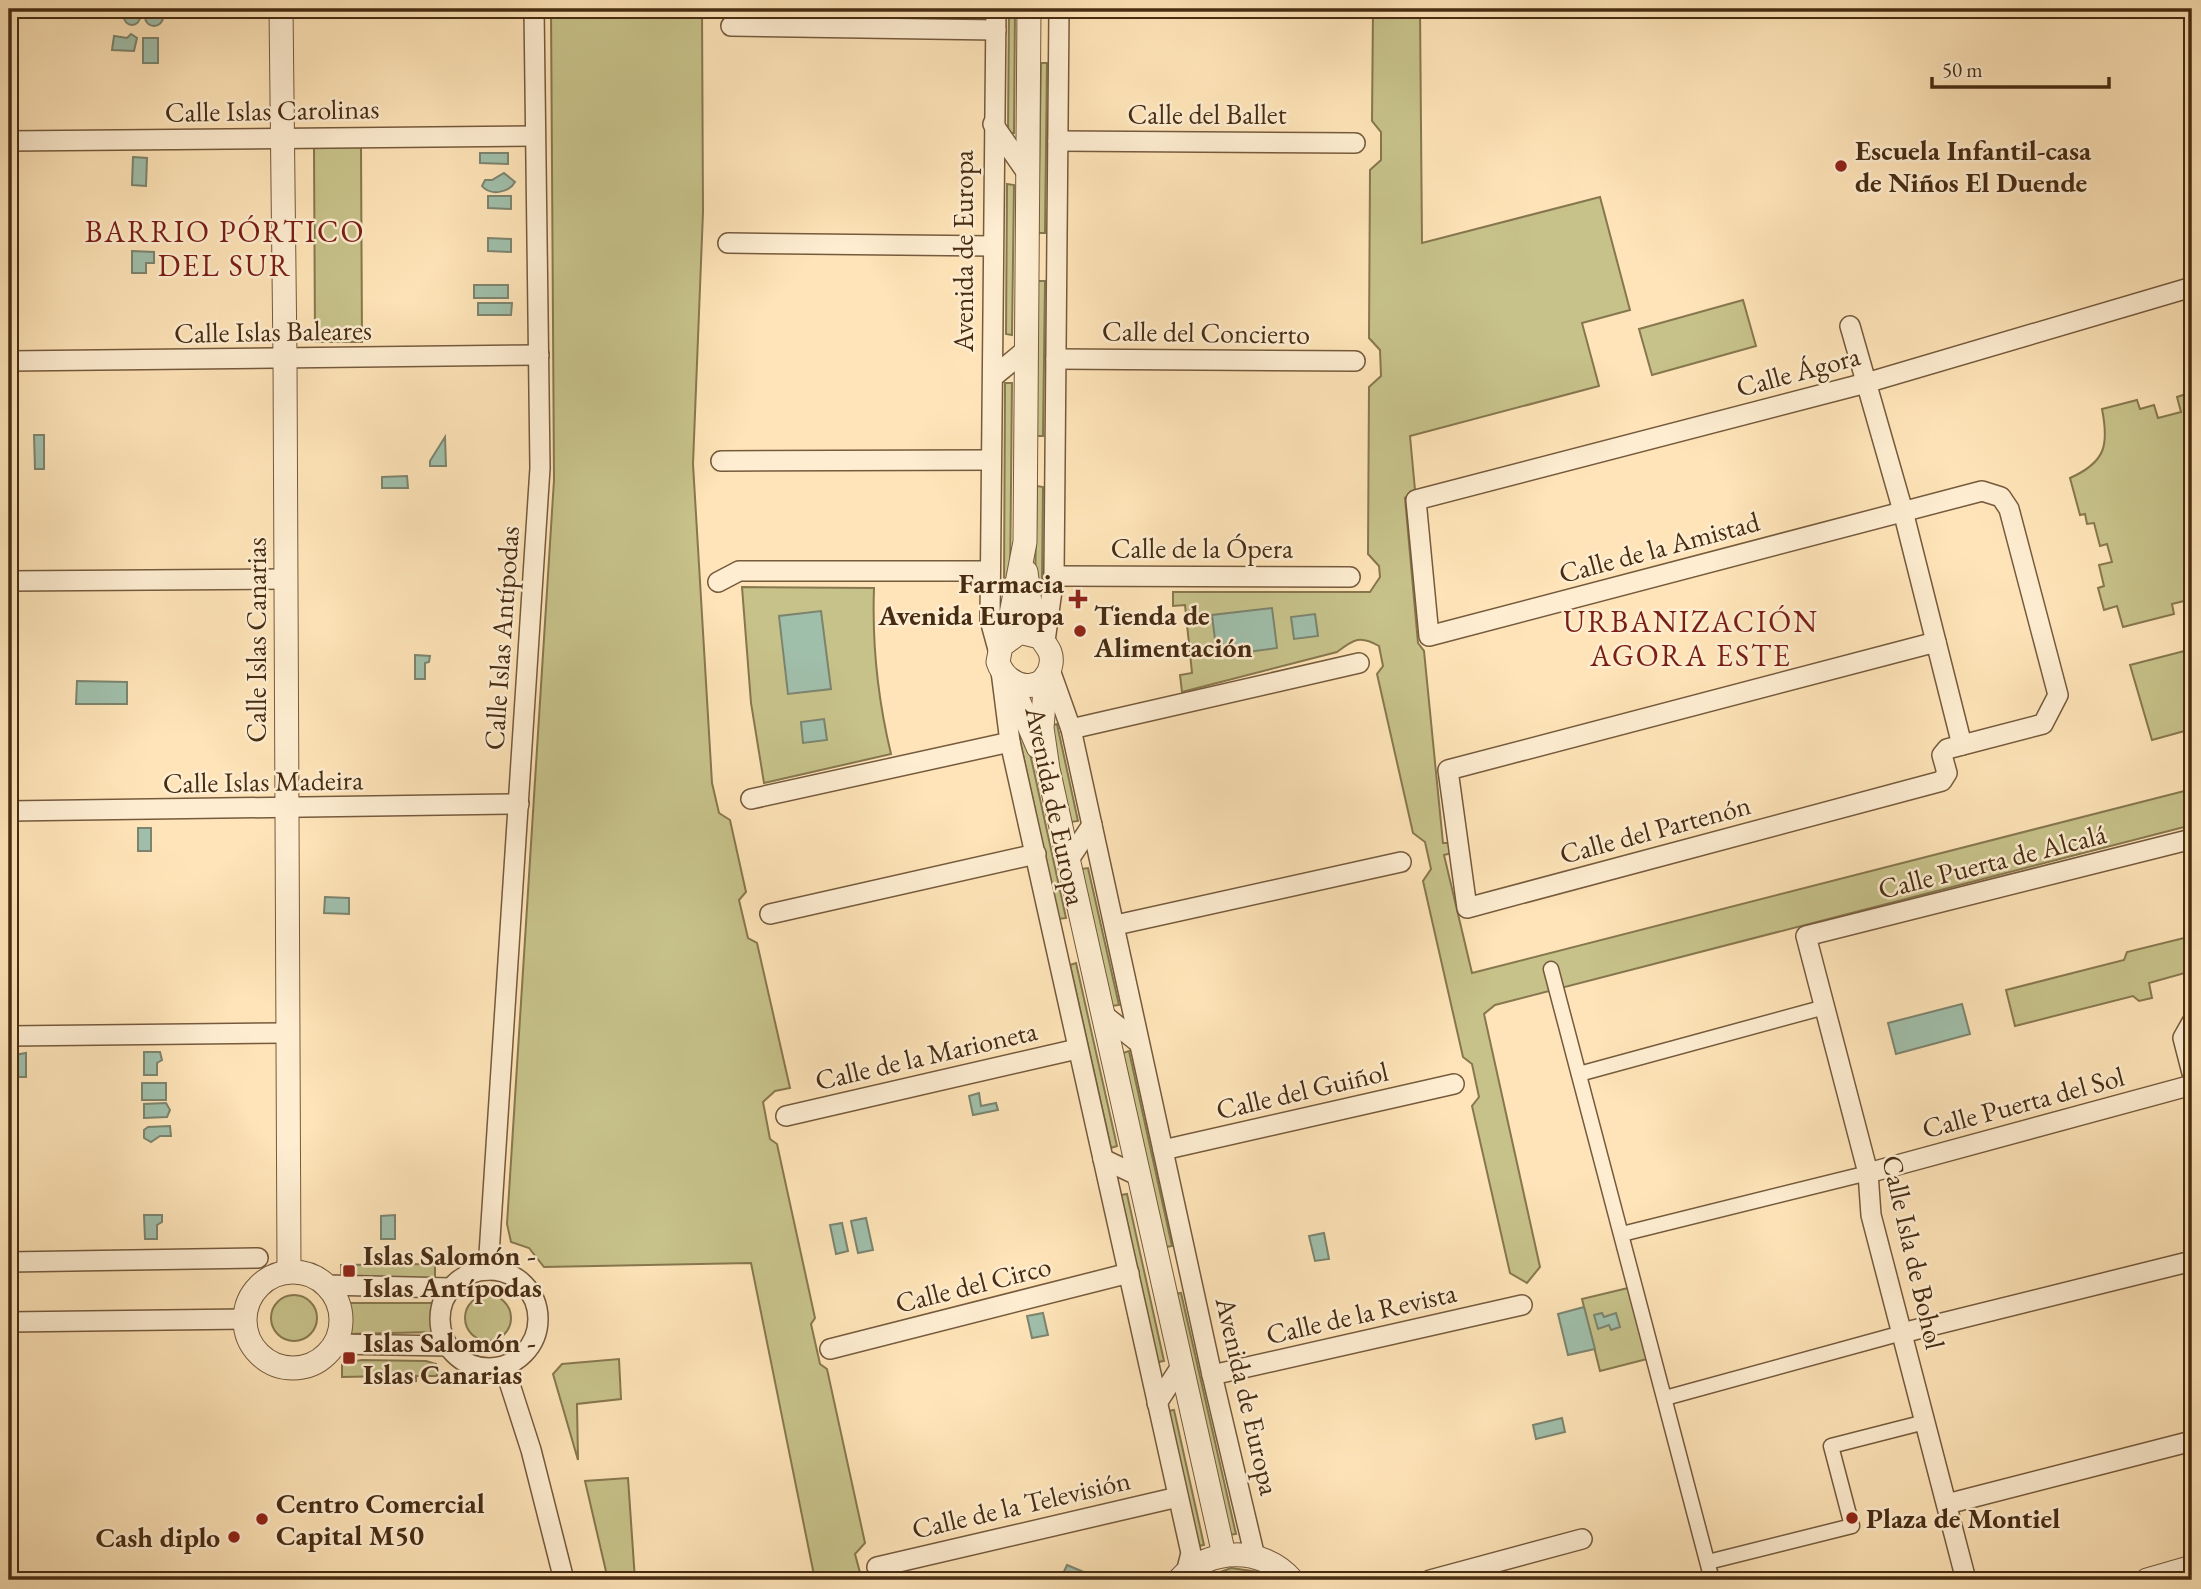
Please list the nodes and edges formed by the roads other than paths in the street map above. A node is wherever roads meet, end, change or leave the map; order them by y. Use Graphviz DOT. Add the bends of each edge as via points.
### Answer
graph roads {
  1 [pos="281,9"];
  2 [pos="534,9"];
  3 [pos="996,9"];
  4 [pos="1059,9"];
  5 [pos="1029,13"];
  6 [pos="731,26"];
  7 [pos="996,30"];
  8 [pos="1057,52"];
  9 [pos="993,124"];
  10 [pos="536,136"];
  11 [pos="282,138"];
  12 [pos="9,141"];
  13 [pos="1058,141"];
  14 [pos="1355,143"];
  15 [pos="1027,173"];
  16 [pos="728,243"];
  17 [pos="993,246"];
  18 [pos="1057,247"];
  19 [pos="1029,279"];
  20 [pos="2192,287"];
  21 [pos="1850,326"];
  22 [pos="1027,349"];
  23 [pos="539,355"];
  24 [pos="285,359"];
  25 [pos="1056,359"];
  26 [pos="9,361"];
  27 [pos="1355,362"];
  28 [pos="993,377"];
  29 [pos="1866,383"];
  30 [pos="1027,445"];
  31 [pos="990,460"];
  32 [pos="721,461"];
  33 [pos="1054,475"];
  34 [pos="1903,511"];
  35 [pos="1024,553"];
  36 [pos="990,571"];
  37 [pos="1054,576"];
  38 [pos="1350,577"];
  39 [pos="285,579"];
  40 [pos="9,581"];
  41 [pos="718,582"];
  42 [pos="1429,636"];
  43 [pos="1043,639"];
  44 [pos="1936,642"];
  45 [pos="1004,661"];
  46 [pos="1359,663"];
  47 [pos="1048,673"];
  48 [pos="1070,729"];
  49 [pos="1010,742"];
  50 [pos="1962,744"];
  51 [pos="1048,769"];
  52 [pos="751,799"];
  53 [pos="519,804"];
  54 [pos="286,809"];
  55 [pos="9,811"];
  56 [pos="1092,825"];
  57 [pos="2192,839"];
  58 [pos="1036,854"];
  59 [pos="1070,858"];
  60 [pos="1401,862"];
  61 [pos="770,914"];
  62 [pos="1083,922"];
  63 [pos="1116,925"];
  64 [pos="1806,936"];
  65 [pos="1057,954"];
  66 [pos="1551,968"];
  67 [pos="1825,1007"];
  68 [pos="1104,1015"];
  69 [pos="2192,1022"];
  70 [pos="286,1033"];
  71 [pos="9,1036"];
  72 [pos="1139,1043"];
  73 [pos="1077,1049"];
  74 [pos="2192,1073"];
  75 [pos="1579,1074"];
  76 [pos="1454,1084"];
  77 [pos="2192,1085"];
  78 [pos="786,1116"];
  79 [pos="1163,1150"];
  80 [pos="1103,1159"];
  81 [pos="1868,1173"];
  82 [pos="1139,1176"];
  83 [pos="1622,1234"];
  84 [pos="1184,1248"];
  85 [pos="258,1258"];
  86 [pos="2192,1261"];
  87 [pos="9,1262"];
  88 [pos="488,1270"];
  89 [pos="289,1271"];
  90 [pos="1129,1273"];
  91 [pos="327,1285"];
  92 [pos="450,1288"];
  93 [pos="1163,1290"];
  94 [pos="1522,1305"];
  95 [pos="245,1319"];
  96 [pos="9,1322"];
  97 [pos="1902,1333"];
  98 [pos="335,1345"];
  99 [pos="448,1346"];
  100 [pos="830,1349"];
  101 [pos="504,1366"];
  102 [pos="1180,1368"];
  103 [pos="1212,1375"];
  104 [pos="1665,1398"];
  105 [pos="1157,1403"];
  106 [pos="1925,1422"];
  107 [pos="2192,1441"];
  108 [pos="1178,1497"];
  109 [pos="1947,1504"];
  110 [pos="1583,1539"];
  111 [pos="1224,1555"];
  112 [pos="1255,1557"];
  113 [pos="1708,1562"];
  114 [pos="877,1567"];
  115 [pos="2192,1567"];
  116 [pos="1182,1577"];
  117 [pos="564,1580"];
  118 [pos="1292,1580"];
  119 [pos="1430,1580"];
  120 [pos="1712,1580"];
  121 [pos="1966,1580"];
  122 [pos="2147,1580"];
  1 -- 11 [label="street, Calle Islas Canarias"];
  2 -- 10 [label="street, Calle Islas Antípodas"];
  3 -- 7 [label="street, Avenida de Europa"];
  4 -- 8 [label="street"];
  5 -- 8 [label="street, Avenida de Europa"];
  5 -- 15 [label="street, Avenida de Europa"];
  6 -- 7 [label="street"];
  7 -- 9 [label="street, Avenida de Europa"];
  8 -- 13 [label="street"];
  9 -- 15 [label="street, Avenida de Europa"];
  9 -- 17 [label="street, Avenida de Europa"];
  10 -- 11 [label="street, Calle Islas Carolinas"];
  10 -- 23 [label="street, Calle Islas Antípodas"];
  11 -- 12 [label="street, Calle Islas Carolinas"];
  11 -- 24 [label="street, Calle Islas Canarias"];
  13 -- 14 [label="street, Calle del Ballet"];
  13 -- 18 [label="street"];
  15 -- 19 [label="street, Avenida de Europa"];
  16 -- 17 [label="street"];
  17 -- 28 [label="street, Avenida de Europa"];
  18 -- 19 [label="street"];
  18 -- 25 [label="street"];
  19 -- 22 [label="street, Avenida de Europa"];
  20 -- 29 [label="street, Calle Ágora"];
  21 -- 29 [label="street"];
  22 -- 28 [label="street, Avenida de Europa"];
  22 -- 30 [label="street, Avenida de Europa"];
  23 -- 24 [label="street, Calle Islas Baleares"];
  23 -- 53 [label="street, Calle Islas Antípodas" via="541,468"];
  24 -- 26 [label="street, Calle Islas Baleares"];
  24 -- 39 [label="street, Calle Islas Canarias"];
  25 -- 27 [label="street, Calle del Concierto"];
  25 -- 33 [label="street"];
  28 -- 31 [label="street, Avenida de Europa"];
  29 -- 34 [label="street"];
  29 -- 42 [label="street, Calle Ágora" via="1416,500"];
  30 -- 33 [label="street"];
  30 -- 35 [label="street, Avenida de Europa"];
  31 -- 32 [label="street"];
  31 -- 36 [label="street, Avenida de Europa"];
  33 -- 37 [label="street"];
  34 -- 42 [label="street, Calle de la Amistad"];
  34 -- 44 [label="street"];
  34 -- 50 [label="street, Calle de la Amistad" via="1982,491 2001,497 2009,509 2058,695 2043,724"];
  35 -- 43 [label="street, Avenida de Europa" via="1030,597"];
  35 -- 45 [label="street, Avenida de Europa"];
  36 -- 41 [label="street" via="739,571"];
  36 -- 45 [label="street, Avenida de Europa" via="990,620"];
  37 -- 38 [label="street, Calle de la Ópera"];
  37 -- 43 [label="street"];
  39 -- 40 [label="street"];
  39 -- 54 [label="street, Calle Islas Canarias"];
  43 -- 45 [label="street" via="1020,632"];
  43 -- 47 [label="street" via="1051,654"];
  44 -- 50 [label="street"];
  44 -- 50 [label="street, Calle del Partenón" via="1448,770 1467,908 1932,785 1947,773 1942,755"];
  45 -- 47 [label="street" via="1028,686"];
  45 -- 49 [label="street, Avenida de Europa"];
  45 -- 51 [label="street, Avenida de Europa"];
  46 -- 48 [label="street"];
  47 -- 48 [label="street, Avenida de Europa"];
  47 -- 51 [label="street, Avenida de Europa" via="1042,728"];
  48 -- 56 [label="street, Avenida de Europa"];
  49 -- 52 [label="street"];
  49 -- 58 [label="street, Avenida de Europa"];
  51 -- 59 [label="street, Avenida de Europa"];
  53 -- 54 [label="street, Calle Islas Madeira"];
  53 -- 88 [label="street, Calle Islas Antípodas"];
  54 -- 55 [label="street, Calle Islas Madeira"];
  54 -- 70 [label="street, Calle Islas Canarias"];
  56 -- 59 [label="street, Avenida de Europa"];
  56 -- 63 [label="street, Avenida de Europa"];
  57 -- 64 [label="street, Calle Puerta de Alcalá"];
  58 -- 61 [label="street"];
  58 -- 65 [label="street, Avenida de Europa"];
  59 -- 62 [label="street, Avenida de Europa"];
  60 -- 63 [label="street"];
  62 -- 65 [label="street, Avenida de Europa"];
  62 -- 68 [label="street, Avenida de Europa"];
  63 -- 72 [label="street, Avenida de Europa"];
  64 -- 67 [label="street, Calle Isla de Bohol"];
  65 -- 73 [label="street, Avenida de Europa"];
  66 -- 75 [label="street"];
  67 -- 75 [label="street"];
  67 -- 81 [label="street, Calle Isla de Bohol"];
  68 -- 72 [label="street"];
  68 -- 82 [label="street, Avenida de Europa"];
  69 -- 74 [label="street" via="2183,1038"];
  70 -- 71 [label="street"];
  70 -- 89 [label="street, Calle Islas Canarias"];
  72 -- 79 [label="street, Avenida de Europa"];
  73 -- 78 [label="street, Calle de la Marioneta"];
  73 -- 80 [label="street, Avenida de Europa"];
  75 -- 83 [label="street"];
  76 -- 79 [label="street, Calle del Guiñol"];
  77 -- 81 [label="street, Calle Puerta del Sol"];
  79 -- 84 [label="street, Avenida de Europa"];
  80 -- 82 [label="street"];
  80 -- 90 [label="street, Avenida de Europa"];
  81 -- 83 [label="street"];
  81 -- 97 [label="street, Calle Isla de Bohol" via="1871,1215"];
  82 -- 93 [label="street, Avenida de Europa"];
  83 -- 104 [label="street"];
  84 -- 93 [label="street"];
  84 -- 103 [label="street, Avenida de Europa"];
  85 -- 87 [label="street"];
  86 -- 97 [label="street"];
  88 -- 92 [label="street" via="464,1276"];
  88 -- 101 [label="street" via="518,1279 537,1312 534,1338"];
  89 -- 91 [label="street" via="307,1273"];
  89 -- 95 [label="street" via="259,1284 250,1296"];
  90 -- 100 [label="street, Calle del Circo"];
  90 -- 105 [label="street, Avenida de Europa"];
  91 -- 92 [label="street"];
  91 -- 98 [label="street" via="341,1313"];
  92 -- 99 [label="street" via="440,1321"];
  93 -- 102 [label="street, Avenida de Europa"];
  94 -- 103 [label="street, Calle de la Revista"];
  95 -- 96 [label="street"];
  95 -- 98 [label="street" via="256,1351 284,1367 310,1365"];
  97 -- 104 [label="street"];
  97 -- 106 [label="street, Calle Isla de Bohol"];
  98 -- 99 [label="street"];
  99 -- 101 [label="street" via="470,1364"];
  101 -- 117 [label="street"];
  102 -- 105 [label="street"];
  102 -- 111 [label="street, Avenida de Europa"];
  103 -- 112 [label="street, Avenida de Europa"];
  104 -- 113 [label="street"];
  105 -- 108 [label="street, Avenida de Europa"];
  106 -- 109 [label="street, Calle Isla de Bohol"];
  106 -- 113 [label="street" via="1831,1446 1852,1526"];
  107 -- 109 [label="street"];
  108 -- 114 [label="street, Calle de la Televisión"];
  108 -- 116 [label="street, Avenida de Europa" via="1191,1553"];
  109 -- 121 [label="street, Calle Isla de Bohol"];
  110 -- 119 [label="street"];
  111 -- 112 [label="street"];
  111 -- 116 [label="street" via="1200,1563"];
  112 -- 118 [label="street"];
  113 -- 120 [label="street"];
  115 -- 122 [label="street"];
}
